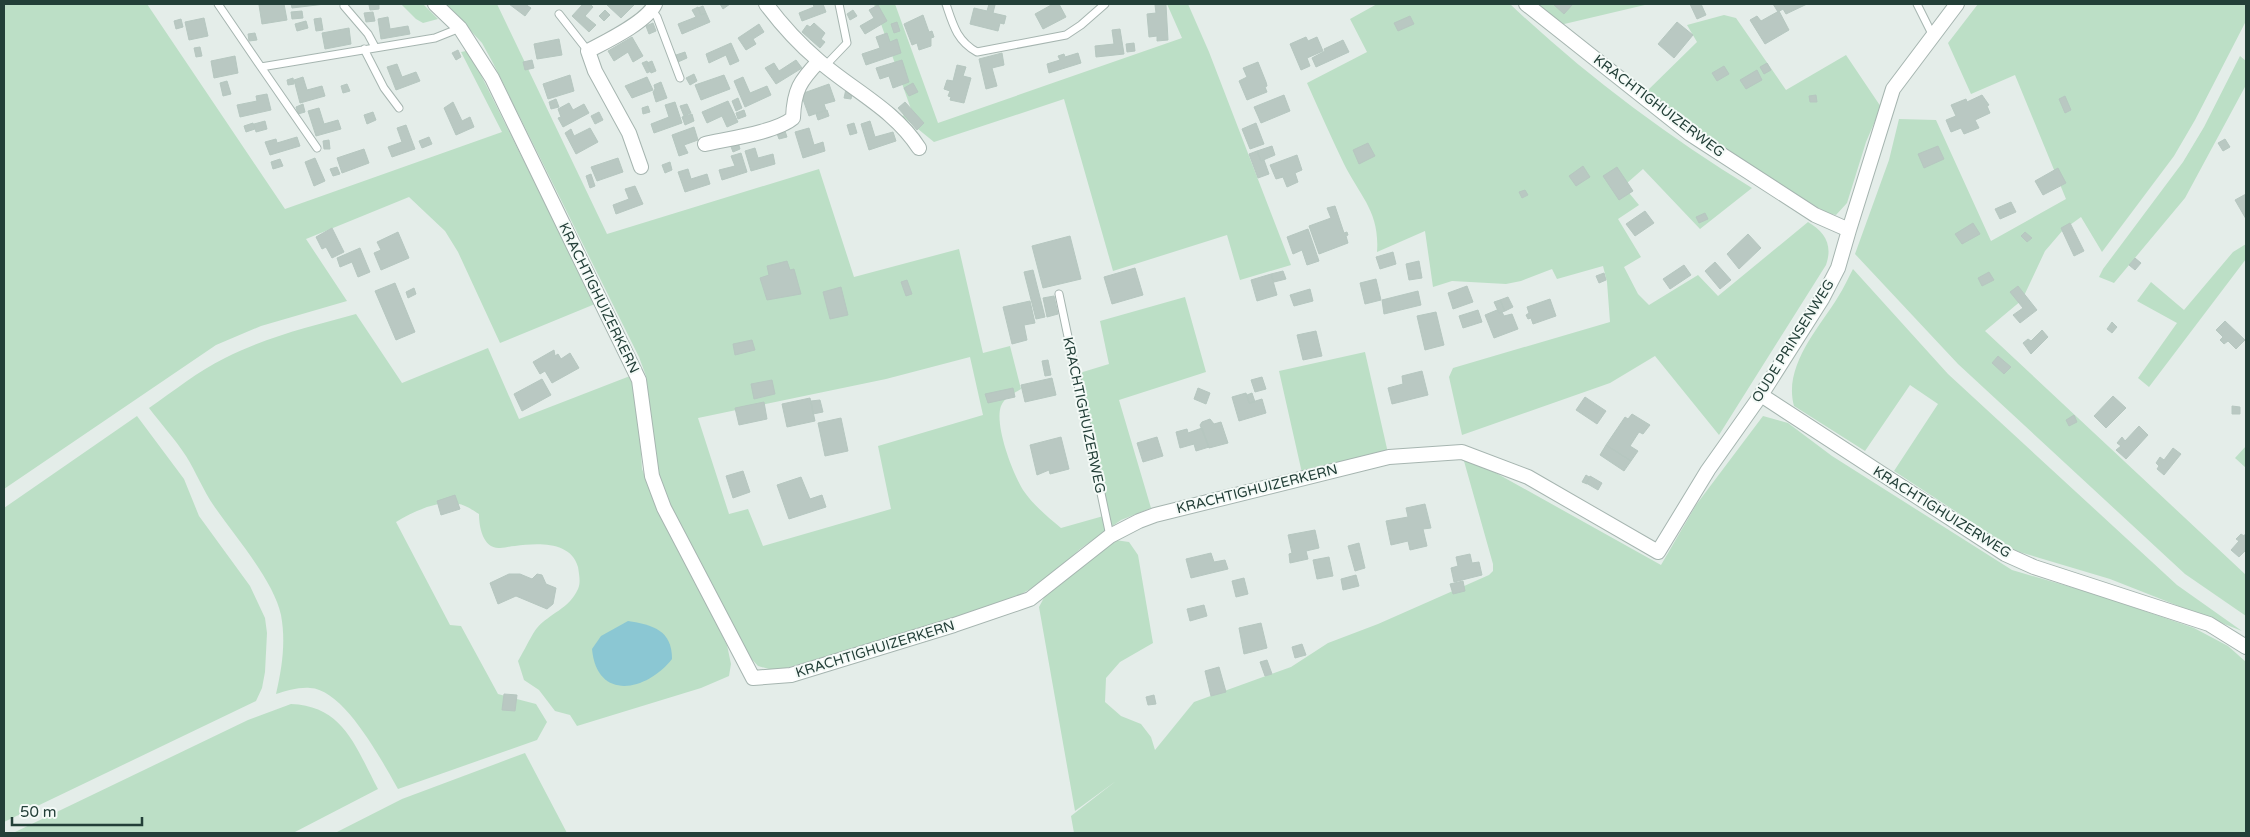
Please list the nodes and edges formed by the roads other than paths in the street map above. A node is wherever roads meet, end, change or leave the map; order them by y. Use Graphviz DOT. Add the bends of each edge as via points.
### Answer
graph roads {
  1 [pos="218,4"];
  2 [pos="434,4"];
  3 [pos="766,4"];
  4 [pos="839,4"];
  5 [pos="946,4"];
  6 [pos="1106,4"];
  7 [pos="1526,4"];
  8 [pos="1916,4"];
  9 [pos="1957,4"];
  10 [pos="344,6"];
  11 [pos="653,7"];
  12 [pos="559,14"];
  13 [pos="460,28"];
  14 [pos="1933,36"];
  15 [pos="375,47"];
  16 [pos="364,49"];
  17 [pos="588,51"];
  18 [pos="822,63"];
  19 [pos="261,66"];
  20 [pos="680,78"];
  21 [pos="399,108"];
  22 [pos="705,144"];
  23 [pos="317,148"];
  24 [pos="919,148"];
  25 [pos="641,167"];
  26 [pos="1849,230"];
  27 [pos="1059,294"];
  28 [pos="1762,395"];
  29 [pos="1110,536"];
  30 [pos="1658,552"];
  31 [pos="2246,647"];
  1 -- 19 [label="lane"];
  2 -- 13 [label="street, KRACHTIGHUIZERKERN"];
  3 -- 18 [label="street" via="790,33"];
  4 -- 18 [label="lane" via="847,43"];
  5 -- 6 [label="lane" via="964,45 977,52 1066,35"];
  7 -- 26 [label="street, KRACHTIGHUIZERWEG" via="1690,134 1815,215"];
  8 -- 14 [label="lane"];
  9 -- 14 [label="street, OUDE PRINSENWEG"];
  10 -- 15 [label="lane"];
  11 -- 17 [label="street" via="620,33"];
  11 -- 20 [label="lane"];
  12 -- 17 [label="lane"];
  13 -- 15 [label="lane" via="435,38"];
  13 -- 29 [label="street, KRACHTIGHUIZERKERN" via="492,78 639,380 652,476 664,508 753,678 791,675 1030,599"];
  14 -- 26 [label="street, OUDE PRINSENWEG" via="1893,89"];
  15 -- 16 [label="lane"];
  16 -- 19 [label="lane"];
  16 -- 21 [label="lane" via="384,88"];
  17 -- 25 [label="street" via="595,71 629,133"];
  18 -- 22 [label="street" via="800,81 794,99 793,118 787,123"];
  18 -- 24 [label="street" via="905,128"];
  19 -- 23 [label="lane"];
  26 -- 28 [label="street, OUDE PRINSENWEG" via="1838,268 1822,299"];
  27 -- 29 [label="lane, KRACHTIGHUIZERWEG"];
  28 -- 30 [label="street, OUDE PRINSENWEG" via="1708,470"];
  28 -- 31 [label="street, KRACHTIGHUIZERWEG" via="2005,554 2034,567 2208,624"];
  29 -- 30 [label="street, KRACHTIGHUIZERKERN" via="1138,520 1155,515 1379,459 1462,452 1528,477"];
}
